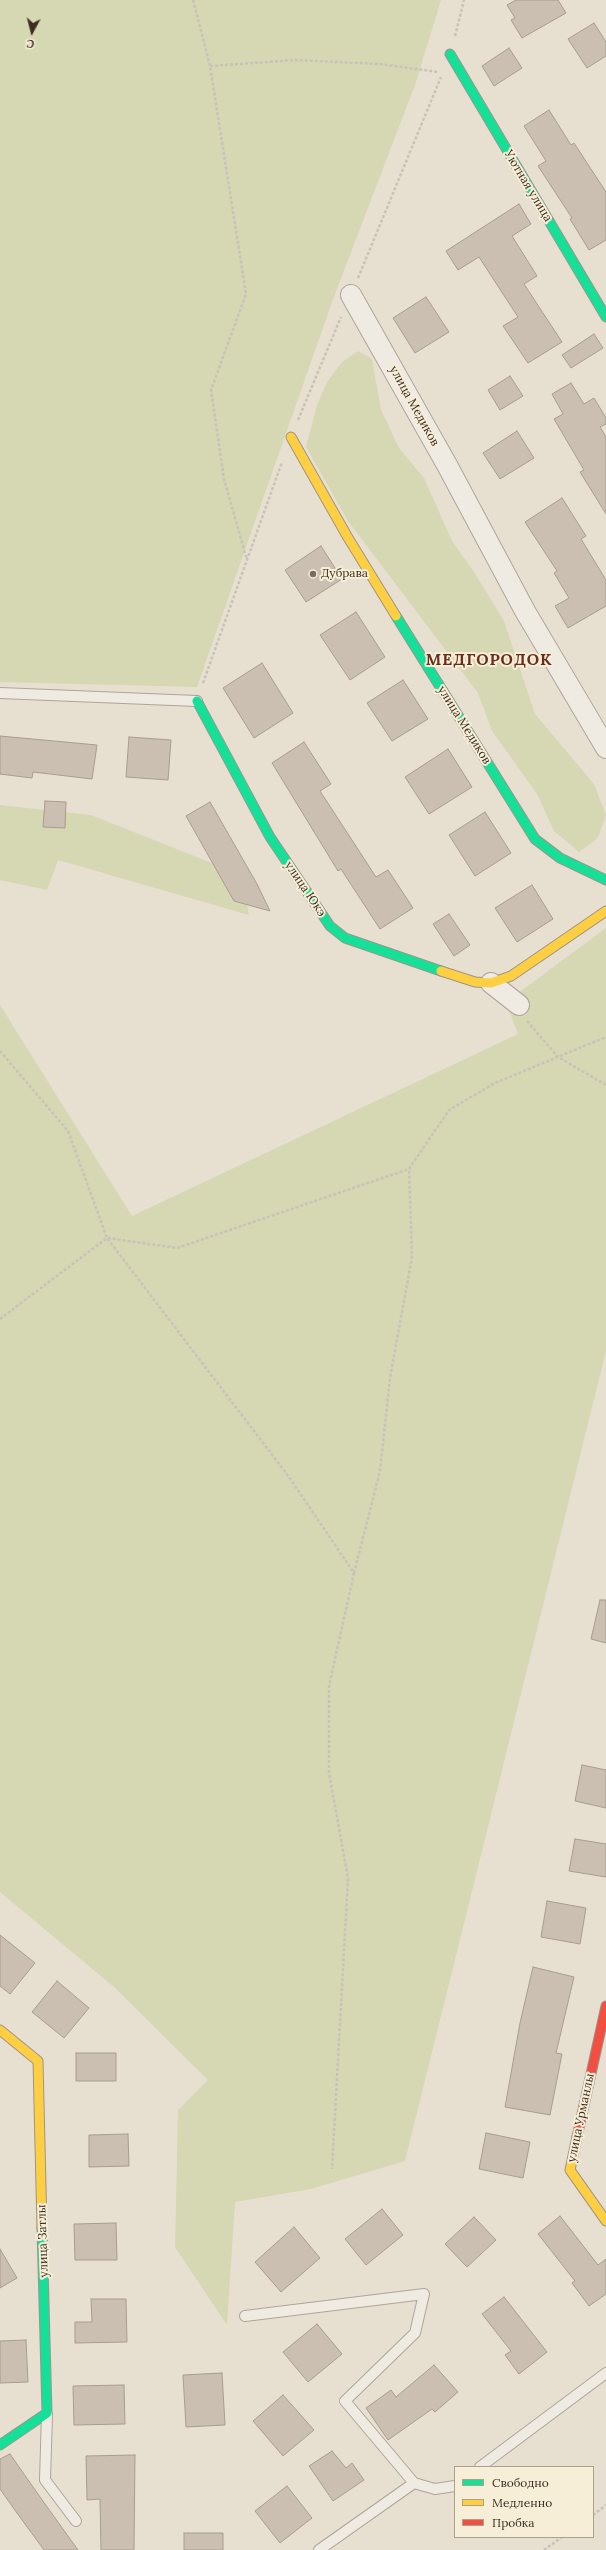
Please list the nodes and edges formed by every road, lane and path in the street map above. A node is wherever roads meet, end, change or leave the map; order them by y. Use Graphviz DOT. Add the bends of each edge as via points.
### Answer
graph roads {
  1 [pos="193,0"];
  2 [pos="464,0"];
  3 [pos="450,54"];
  4 [pos="210,66"];
  5 [pos="351,295"];
  6 [pos="606,317"];
  7 [pos="291,437"];
  8 [pos="247,560"];
  9 [pos="0,693"];
  10 [pos="197,701"];
  11 [pos="606,748"];
  12 [pos="606,880"];
  13 [pos="606,911"];
  14 [pos="491,983"];
  15 [pos="519,1005"];
  16 [pos="606,1037"];
  17 [pos="0,1051"];
  18 [pos="558,1057"];
  19 [pos="606,1085"];
  20 [pos="409,1169"];
  21 [pos="107,1238"];
  22 [pos="0,1319"];
  23 [pos="354,1574"];
  24 [pos="606,2006"];
  25 [pos="0,2030"];
  26 [pos="603,2033"];
  27 [pos="332,2169"];
  28 [pos="606,2221"];
  29 [pos="245,2316"];
  30 [pos="606,2373"];
  31 [pos="47,2413"];
  32 [pos="0,2445"];
  33 [pos="481,2466"];
  34 [pos="414,2483"];
  35 [pos="454,2486"];
  36 [pos="606,2505"];
  37 [pos="594,2514"];
  38 [pos="76,2521"];
  39 [pos="561,2538"];
  40 [pos="319,2550"];
  41 [pos="544,2550"];
  1 -- 4 [label="path"];
  2 -- 3 [label="path"];
  3 -- 6 [label="street, Уютная улица"];
  4 -- 5 [label="path" via="295,60 380,64 442,73"];
  4 -- 8 [label="path" via="246,294 211,390 224,479"];
  5 -- 7 [label="path"];
  5 -- 11 [label="street, улица Медиков" via="447,465 524,611"];
  7 -- 8 [label="path"];
  7 -- 12 [label="street, улица Медиков" via="347,536 535,839 560,858"];
  8 -- 10 [label="path"];
  9 -- 10 [label="lane"];
  10 -- 14 [label="street, улица Юкэ" via="270,837 330,926 345,938 475,982"];
  13 -- 14 [label="street, улица Юкэ" via="512,976"];
  14 -- 15 [label="street"];
  15 -- 18 [label="path" via="528,1023"];
  16 -- 18 [label="path"];
  17 -- 21 [label="path" via="68,1131"];
  18 -- 19 [label="path"];
  18 -- 20 [label="path" via="495,1083 449,1110"];
  20 -- 21 [label="path" via="177,1248"];
  20 -- 23 [label="path" via="412,1257 390,1378 380,1471"];
  21 -- 22 [label="path"];
  21 -- 23 [label="path" via="289,1477"];
  23 -- 27 [label="path" via="329,1686 328,1773 348,1878"];
  24 -- 26 [label="street, улица Урманлы"];
  25 -- 31 [label="street, улица Затлы" via="38,2061"];
  26 -- 28 [label="street, улица Урманлы" via="570,2170"];
  29 -- 34 [label="lane" via="424,2294 415,2333 346,2401"];
  30 -- 33 [label="lane"];
  31 -- 32 [label="street"];
  31 -- 38 [label="lane" via="45,2480"];
  34 -- 35 [label="lane" via="435,2489"];
  34 -- 40 [label="lane"];
  36 -- 37 [label="path"];
  39 -- 41 [label="path"];
}
